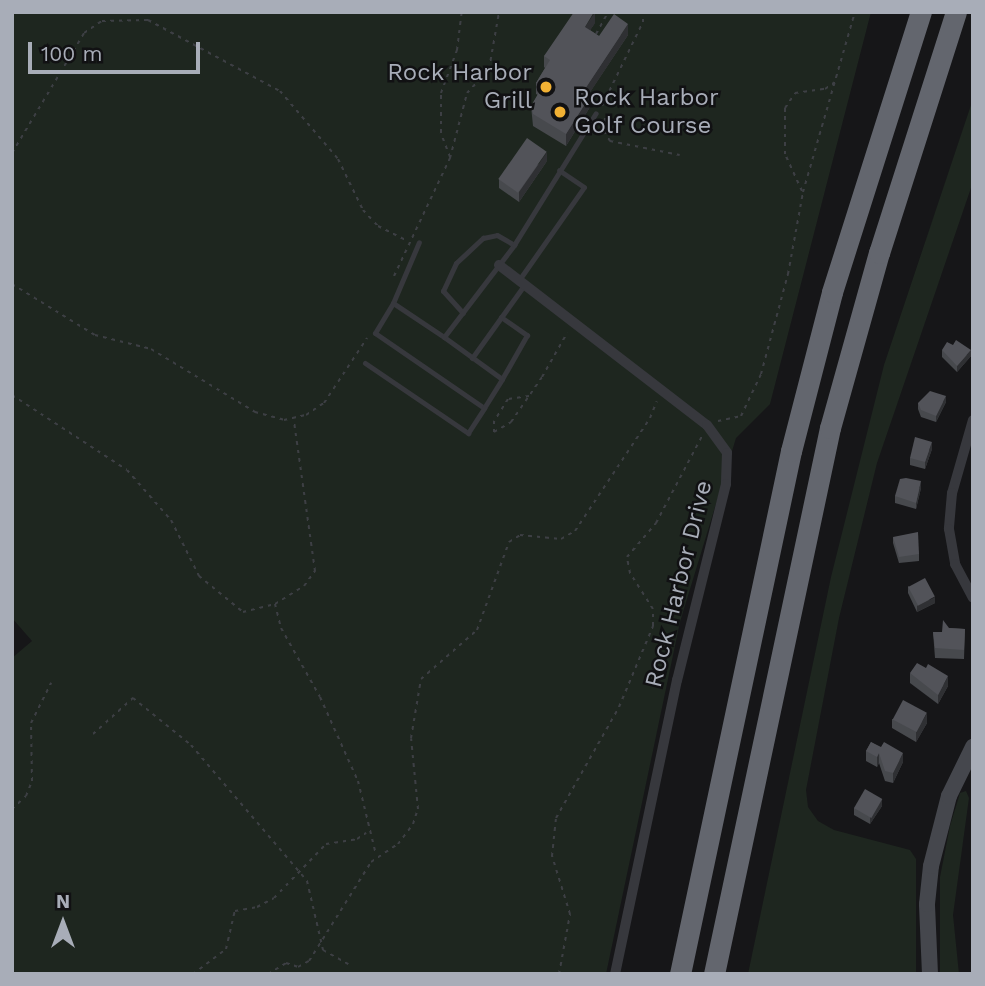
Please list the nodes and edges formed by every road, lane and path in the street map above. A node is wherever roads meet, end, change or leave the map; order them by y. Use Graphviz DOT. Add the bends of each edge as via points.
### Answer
graph roads {
  1 [pos="462,12"];
  2 [pos="499,12"];
  3 [pos="608,12"];
  4 [pos="643,12"];
  5 [pos="855,12"];
  6 [pos="921,12"];
  7 [pos="956,12"];
  8 [pos="592,41"];
  9 [pos="835,81"];
  10 [pos="603,102"];
  11 [pos="598,114"];
  12 [pos="12,153"];
  13 [pos="680,155"];
  14 [pos="450,158"];
  15 [pos="559,170"];
  16 [pos="803,192"];
  17 [pos="408,242"];
  18 [pos="419,242"];
  19 [pos="514,245"];
  20 [pos="499,265"];
  21 [pos="394,277"];
  22 [pos="522,282"];
  23 [pos="12,284"];
  24 [pos="393,303"];
  25 [pos="463,313"];
  26 [pos="501,317"];
  27 [pos="574,321"];
  28 [pos="368,337"];
  29 [pos="444,337"];
  30 [pos="472,358"];
  31 [pos="365,363"];
  32 [pos="502,379"];
  33 [pos="659,387"];
  34 [pos="12,395"];
  35 [pos="528,396"];
  36 [pos="484,408"];
  37 [pos="973,419"];
  38 [pos="294,420"];
  39 [pos="707,425"];
  40 [pos="973,598"];
  41 [pos="275,604"];
  42 [pos="51,683"];
  43 [pos="93,734"];
  44 [pos="973,747"];
  45 [pos="12,809"];
  46 [pos="367,832"];
  47 [pos="376,856"];
  48 [pos="299,870"];
  49 [pos="321,944"];
  50 [pos="348,964"];
  51 [pos="193,974"];
  52 [pos="268,974"];
  53 [pos="559,974"];
  54 [pos="615,974"];
  55 [pos="680,974"];
  56 [pos="714,974"];
  57 [pos="930,974"];
  1 -- 14 [label="path" via="457,50 440,93 440,133"];
  2 -- 14 [label="path" via="489,69 467,93"];
  3 -- 8 [label="path"];
  4 -- 10 [label="path" via="643,22"];
  5 -- 9 [label="path"];
  6 -- 55 [label="highway" via="862,193 799,417 755,606"];
  7 -- 56 [label="highway" via="903,174 830,428"];
  9 -- 16 [label="path"];
  9 -- 16 [label="path" via="825,89 795,93 785,108 785,153"];
  10 -- 11 [label="path"];
  10 -- 13 [label="path" via="604,131 610,141"];
  11 -- 15 [label="lane"];
  12 -- 17 [label="path" via="84,33 102,21 148,20 280,91 338,159 363,210 378,226"];
  14 -- 17 [label="path" via="425,216"];
  15 -- 19 [label="lane"];
  15 -- 22 [label="lane" via="584,187"];
  16 -- 39 [label="path" via="780,306 752,398 734,420 721,422 710,416"];
  17 -- 21 [label="path"];
  18 -- 24 [label="lane"];
  19 -- 20 [label="lane"];
  19 -- 25 [label="lane" via="497,235 483,238 456,263 443,291"];
  20 -- 22 [label="street, Rock Harbor Drive"];
  20 -- 25 [label="lane"];
  22 -- 26 [label="lane"];
  22 -- 27 [label="street, Rock Harbor Drive"];
  23 -- 38 [label="path" via="95,335 151,349 255,412"];
  24 -- 29 [label="lane"];
  24 -- 36 [label="lane" via="375,333"];
  25 -- 29 [label="lane"];
  26 -- 30 [label="lane"];
  26 -- 32 [label="lane" via="527,335"];
  27 -- 33 [label="street, Rock Harbor Drive"];
  27 -- 35 [label="path"];
  28 -- 38 [label="path" via="324,403"];
  29 -- 30 [label="lane"];
  30 -- 32 [label="lane"];
  31 -- 36 [label="lane" via="468,433"];
  32 -- 36 [label="lane"];
  33 -- 39 [label="street, Rock Harbor Drive"];
  33 -- 47 [label="path" via="650,418 583,521 561,539 513,538 477,630 424,675 411,738 417,816 398,844"];
  34 -- 41 [label="path" via="134,477 171,520 199,576 237,611 248,613"];
  35 -- 35 [label="path" via="511,422 494,432 494,421 508,399"];
  37 -- 40 [label="street" via="952,493 949,529 955,564"];
  38 -- 41 [label="path" via="315,571 304,586"];
  39 -- 53 [label="path" via="656,523 627,557 630,573 653,609 653,626 619,707 556,818 552,856 570,914"];
  39 -- 54 [label="street, Rock Harbor Drive" via="727,453 726,484 677,680"];
  41 -- 46 [label="path" via="281,628 320,697 358,781"];
  42 -- 45 [label="path" via="31,723 32,782 26,796"];
  43 -- 48 [label="path" via="125,702 137,700 191,745"];
  44 -- 57 [label="main road" via="949,796 931,866 926,915"];
  46 -- 47 [label="path"];
  46 -- 48 [label="path" via="357,839 326,844"];
  47 -- 49 [label="path"];
  48 -- 49 [label="path" via="311,892"];
  48 -- 51 [label="path" via="265,904 235,911 226,949"];
  49 -- 50 [label="path" via="328,956"];
  49 -- 52 [label="path" via="303,965 286,963"];
}
